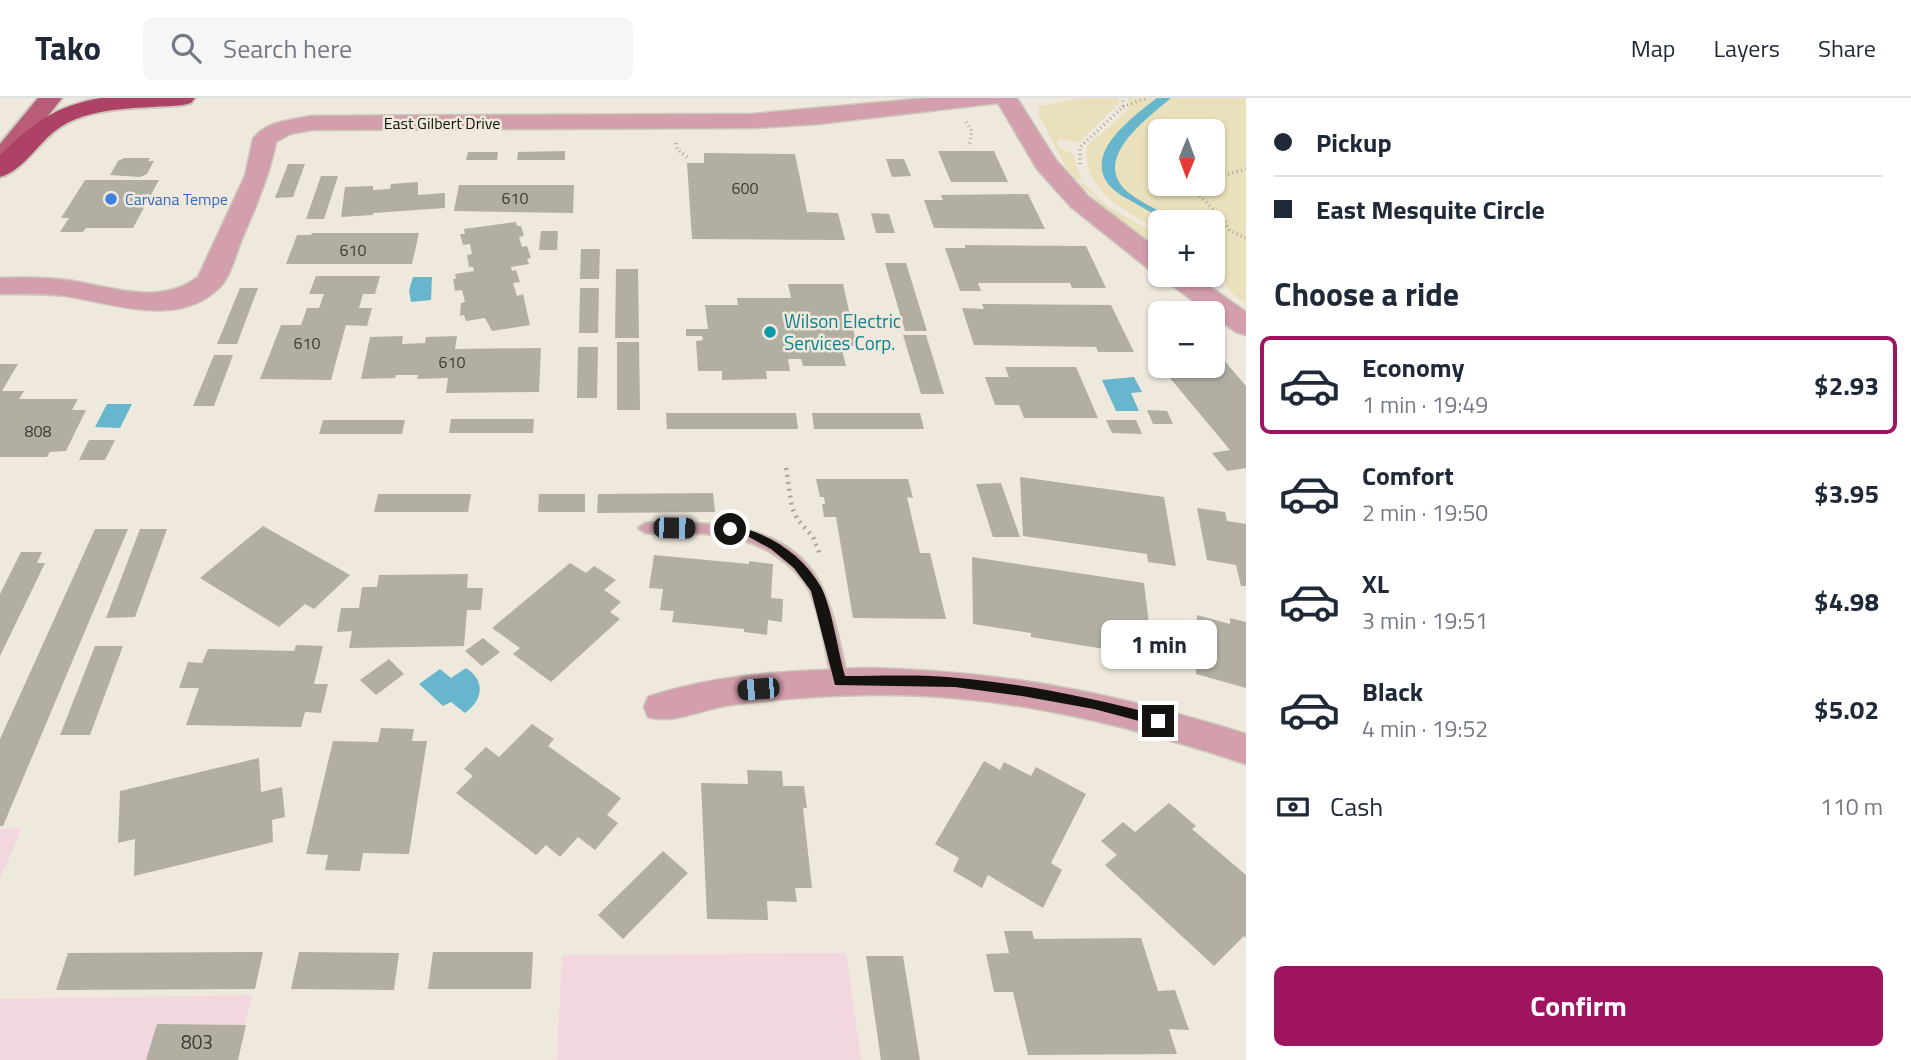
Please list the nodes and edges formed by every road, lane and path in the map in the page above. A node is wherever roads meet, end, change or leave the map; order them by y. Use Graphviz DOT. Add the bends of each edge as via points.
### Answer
graph roads {
  1 [pos="50,98"];
  2 [pos="183,98"];
  3 [pos="991,98"];
  4 [pos="1006,98"];
  5 [pos="1123,98"];
  6 [pos="1146,98"];
  7 [pos="1123,107"];
  8 [pos="960,117"];
  9 [pos="969,147"];
  10 [pos="0,160"];
  11 [pos="0,169"];
  12 [pos="1246,169"];
  13 [pos="1083,173"];
  14 [pos="1225,175"];
  15 [pos="1200,196"];
  16 [pos="1246,237"];
  17 [pos="1148,255"];
  18 [pos="0,286"];
  19 [pos="1192,287"];
  20 [pos="1246,326"];
  21 [pos="786,468"];
  22 [pos="646,528"];
  23 [pos="823,563"];
  24 [pos="840,681"];
  25 [pos="660,707"];
  26 [pos="1246,750"];
  1 -- 10 [label="main road"];
  2 -- 11 [label="highway" via="100,106 62,116"];
  3 -- 18 [label="street, East Gilbert Drive" via="752,121 298,124 265,139 257,176 209,281 197,291 169,301 141,302 63,288"];
  4 -- 17 [label="street" via="1046,164 1080,202"];
  5 -- 7 [label="path"];
  6 -- 7 [label="path"];
  7 -- 13 [label="path" via="1080,147"];
  8 -- 9 [label="path" via="972,131"];
  12 -- 14 [label="path"];
  15 -- 16 [label="path" via="1230,231"];
  19 -- 20 [label="street"];
  21 -- 23 [label="path" via="792,508 813,537"];
  22 -- 24 [label="lane" via="751,533 791,558 816,589"];
  24 -- 25 [label="street" via="730,691"];
  24 -- 26 [label="street" via="955,682 1022,691 1180,726"];
}
